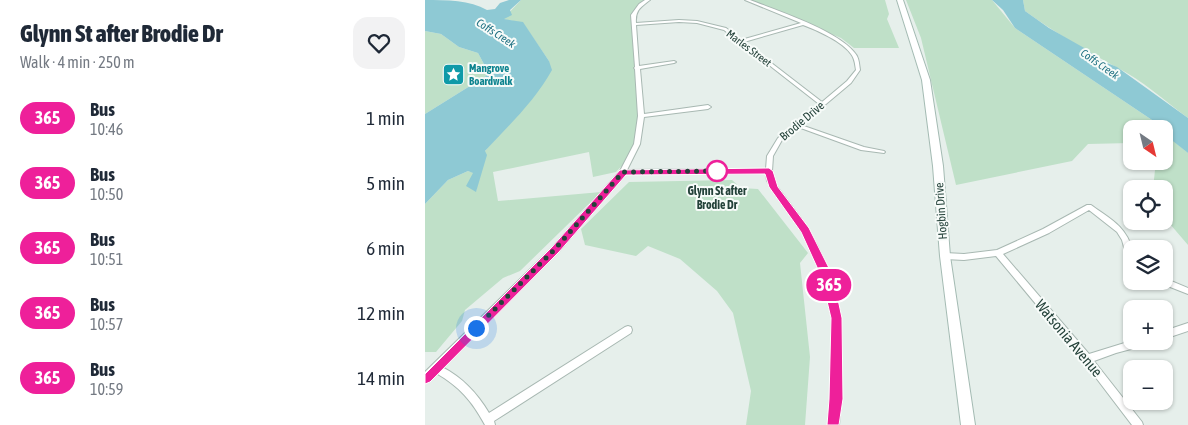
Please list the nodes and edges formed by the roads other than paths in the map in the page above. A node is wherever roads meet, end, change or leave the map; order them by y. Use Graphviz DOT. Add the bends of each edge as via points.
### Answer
graph roads {
  1 [pos="648,0"];
  2 [pos="747,0"];
  3 [pos="900,0"];
  4 [pos="633,24"];
  5 [pos="802,24"];
  6 [pos="741,41"];
  7 [pos="674,62"];
  8 [pos="637,68"];
  9 [pos="822,104"];
  10 [pos="708,107"];
  11 [pos="641,116"];
  12 [pos="797,125"];
  13 [pos="882,152"];
  14 [pos="769,171"];
  15 [pos="623,172"];
  16 [pos="1126,240"];
  17 [pos="998,253"];
  18 [pos="945,256"];
  19 [pos="1173,285"];
  20 [pos="1188,291"];
  21 [pos="1188,327"];
  22 [pos="628,330"];
  23 [pos="1173,331"];
  24 [pos="1123,347"];
  25 [pos="1087,359"];
  26 [pos="436,368"];
  27 [pos="425,378"];
  28 [pos="489,423"];
  29 [pos="834,425"];
  30 [pos="968,425"];
  31 [pos="1139,425"];
  1 -- 4 [label="street" via="635,10"];
  2 -- 5 [label="street, Brodie Drive"];
  3 -- 18 [label="main road, Hogbin Drive" via="926,80 938,166"];
  4 -- 6 [label="street, Marles Street" via="697,22 725,29"];
  4 -- 8 [label="street"];
  5 -- 6 [label="street"];
  5 -- 9 [label="street, Brodie Drive" via="837,39 857,60 858,70"];
  6 -- 9 [label="street, Marles Street"];
  7 -- 8 [label="street"];
  8 -- 11 [label="street"];
  9 -- 12 [label="street, Brodie Drive"];
  10 -- 11 [label="street"];
  11 -- 15 [label="street" via="637,144"];
  12 -- 13 [label="street" via="863,149"];
  12 -- 14 [label="street, Brodie Drive" via="772,150"];
  14 -- 15 [label="street"];
  14 -- 29 [label="street" via="774,187 806,231 827,276 837,318"];
  15 -- 26 [label="street" via="555,249"];
  16 -- 17 [label="street" via="1120,230 1089,207 1046,232"];
  17 -- 18 [label="street"];
  17 -- 25 [label="street, Watsonia Avenue"];
  18 -- 30 [label="main road, Hogbin Drive"];
  19 -- 20 [label="street"];
  21 -- 23 [label="street"];
  22 -- 28 [label="street"];
  24 -- 25 [label="street"];
  25 -- 31 [label="street, Watsonia Avenue"];
  26 -- 27 [label="street"];
  26 -- 28 [label="street" via="459,380 474,396"];
}
